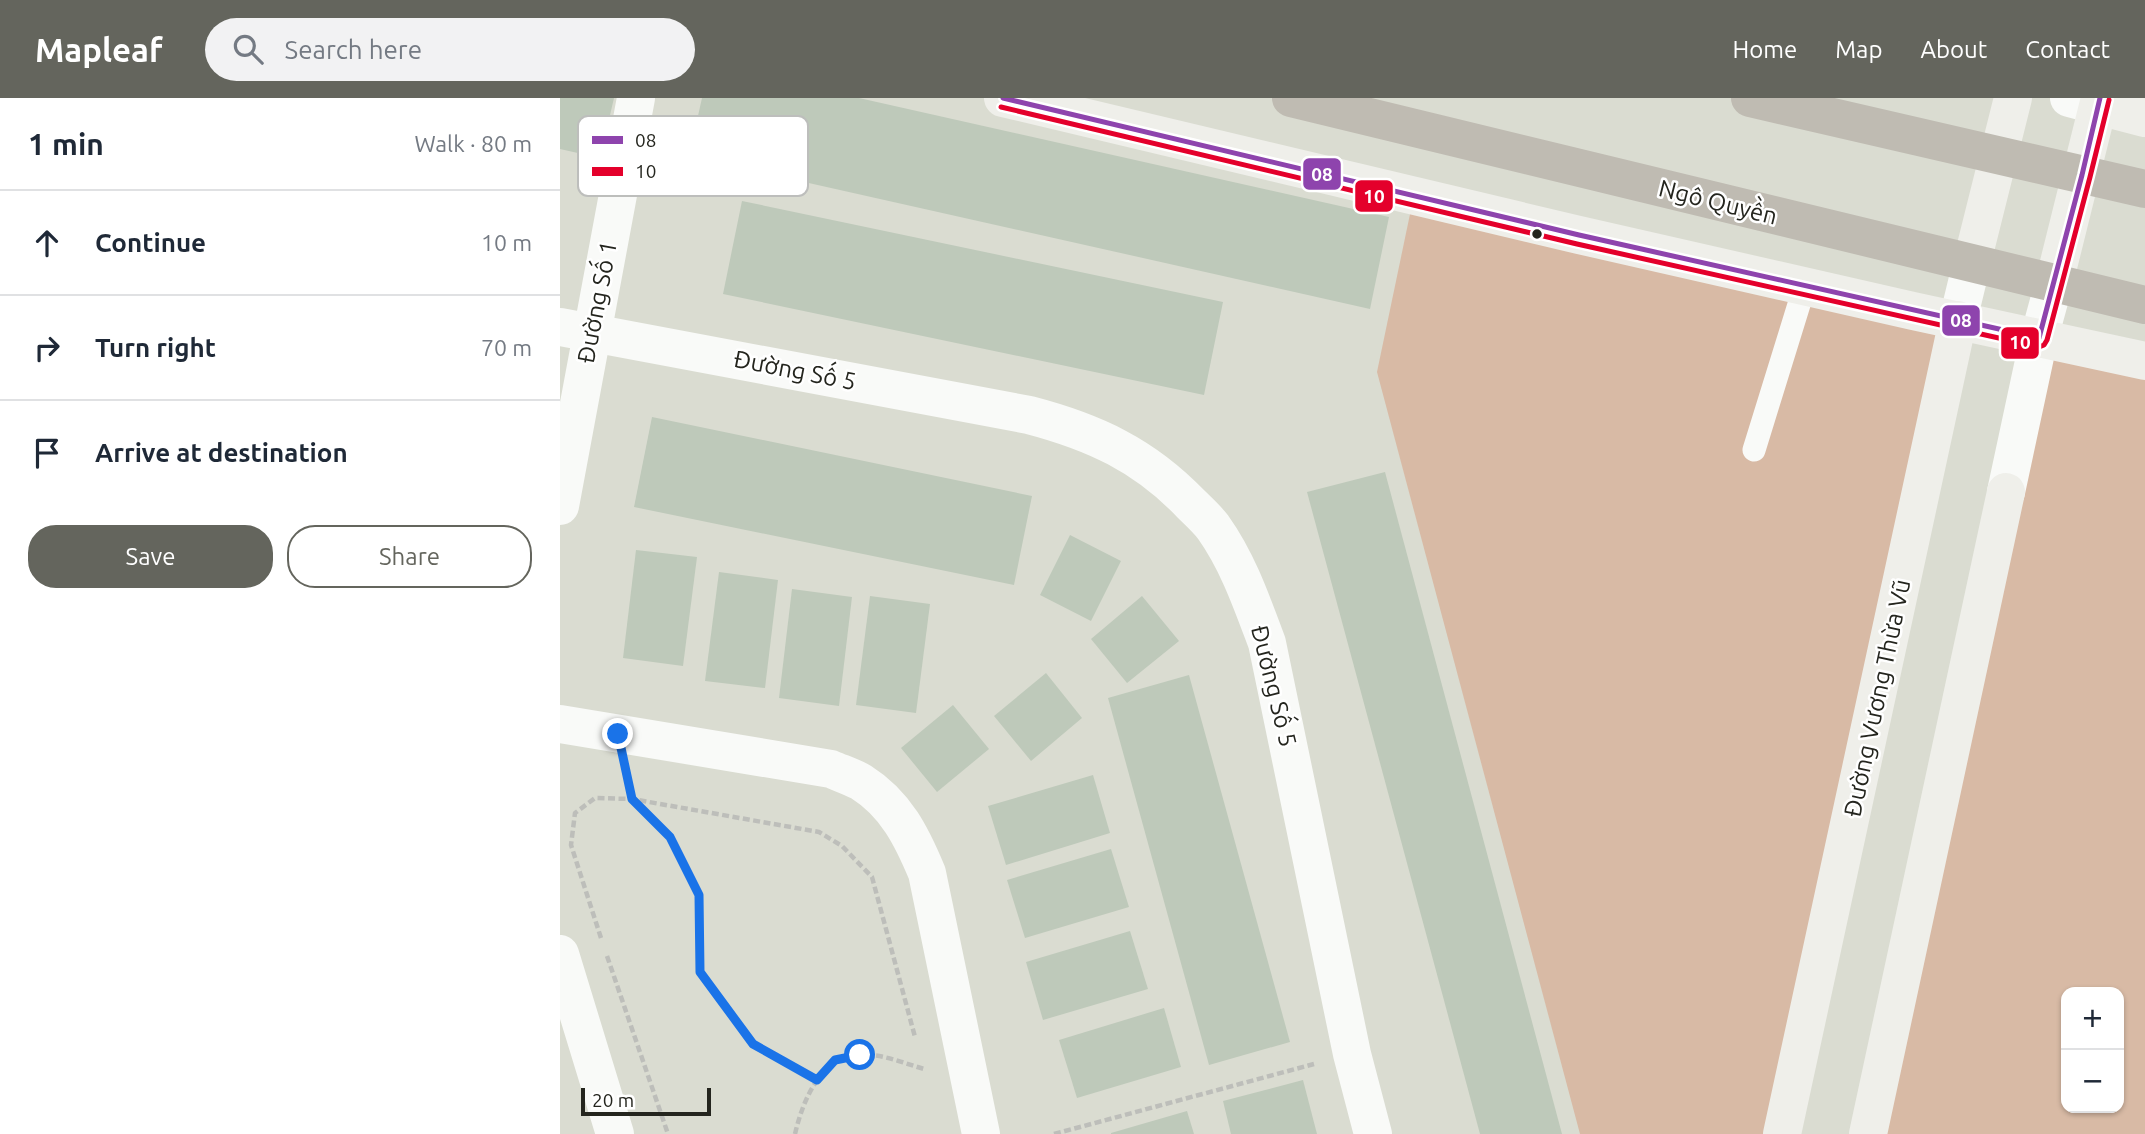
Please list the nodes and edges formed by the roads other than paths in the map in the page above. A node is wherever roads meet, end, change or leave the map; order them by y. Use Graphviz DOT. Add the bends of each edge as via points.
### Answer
graph roads {
  1 [pos="636,98"];
  2 [pos="1003,98"];
  3 [pos="1291,98"];
  4 [pos="1750,98"];
  5 [pos="2012,98"];
  6 [pos="2089,101"];
  7 [pos="631,116"];
  8 [pos="2145,118"];
  9 [pos="1998,156"];
  10 [pos="2082,175"];
  11 [pos="2145,189"];
  12 [pos="611,196"];
  13 [pos="1972,262"];
  14 [pos="2054,283"];
  15 [pos="1805,285"];
  16 [pos="2145,305"];
  17 [pos="1958,320"];
  18 [pos="576,329"];
  19 [pos="2039,338"];
  20 [pos="2145,361"];
  21 [pos="1754,450"];
  22 [pos="560,506"];
  23 [pos="560,724"];
  24 [pos="560,954"];
  25 [pos="615,1134"];
  26 [pos="981,1134"];
  27 [pos="1373,1134"];
  28 [pos="1782,1134"];
  29 [pos="1868,1134"];
  1 -- 7 [label="street, Đường Số 1"];
  2 -- 15 [label="street"];
  3 -- 13 [label="highway, Ngô Quyền"];
  4 -- 9 [label="highway"];
  5 -- 9 [label="street"];
  6 -- 8 [label="street"];
  6 -- 10 [label="street"];
  9 -- 10 [label="highway"];
  9 -- 13 [label="street"];
  10 -- 11 [label="highway"];
  10 -- 14 [label="street"];
  12 -- 18 [label="street, Đường Số 1"];
  13 -- 14 [label="highway, Ngô Quyền"];
  13 -- 17 [label="street, Đường Vương Thừa Vũ"];
  14 -- 16 [label="highway, Ngô Quyền"];
  14 -- 19 [label="street"];
  15 -- 17 [label="street"];
  15 -- 21 [label="lane"];
  17 -- 19 [label="street"];
  17 -- 28 [label="street, Đường Vương Thừa Vũ"];
  18 -- 22 [label="street, Đường Số 1"];
  18 -- 27 [label="street, Đường Số 5" via="1030,415 1073,427 1125,451 1172,484 1212,526 1243,580 1267,643 1352,1054"];
  19 -- 20 [label="street"];
  19 -- 29 [label="street"];
  23 -- 26 [label="street" via="831,769 860,782 889,805 911,835 927,873"];
  24 -- 25 [label="street"];
}
